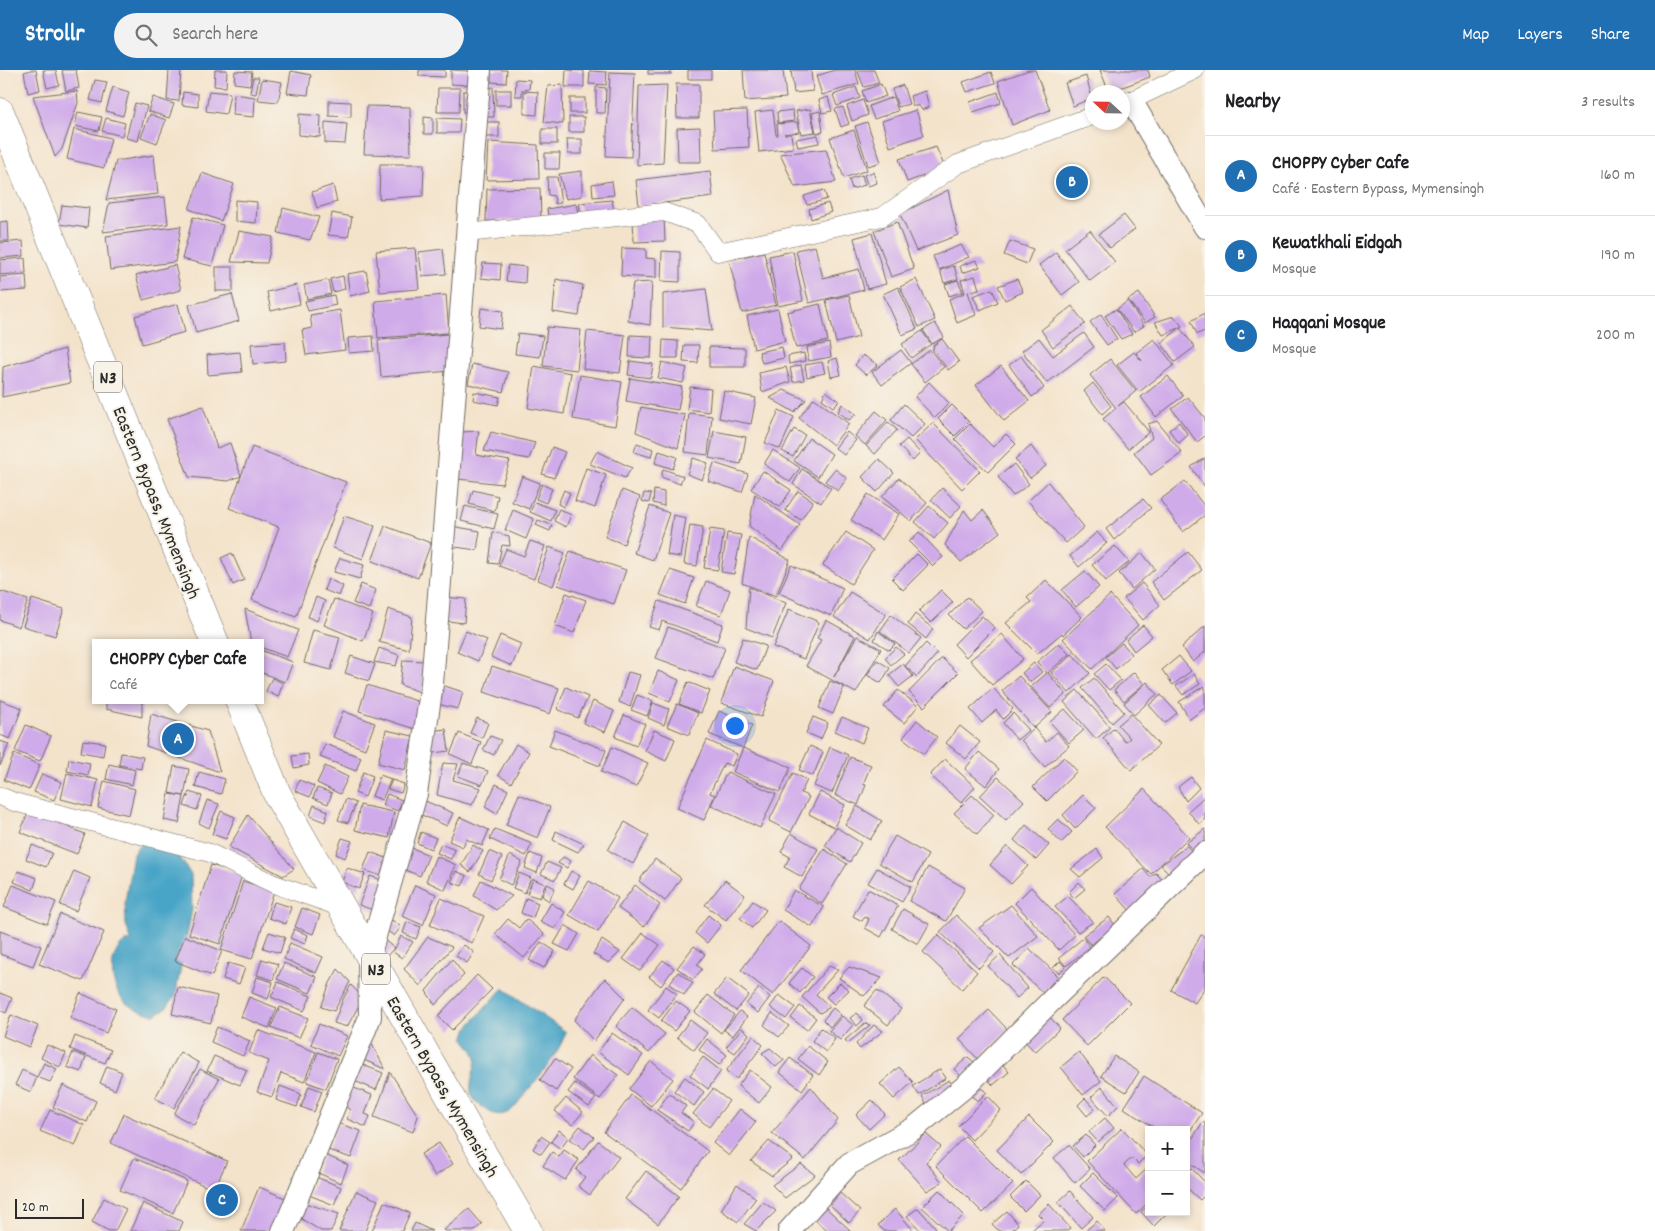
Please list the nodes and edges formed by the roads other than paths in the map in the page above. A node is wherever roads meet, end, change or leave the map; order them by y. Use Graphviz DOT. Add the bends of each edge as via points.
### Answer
graph roads {
  1 [pos="480,70"];
  2 [pos="1196,70"];
  3 [pos="1130,103"];
  4 [pos="1130,109"];
  5 [pos="0,112"];
  6 [pos="1085,119"];
  7 [pos="1205,227"];
  8 [pos="467,233"];
  9 [pos="213,639"];
  10 [pos="241,704"];
  11 [pos="0,796"];
  12 [pos="1205,853"];
  13 [pos="340,906"];
  14 [pos="369,957"];
  15 [pos="283,1231"];
  16 [pos="528,1231"];
  17 [pos="789,1231"];
  1 -- 8 [label="street"];
  2 -- 3 [label="street"];
  4 -- 7 [label="street"];
  5 -- 9 [label="highway, Eastern Bypass, Mymensingh / N3"];
  6 -- 8 [label="street" via="958,164 882,216 718,252 698,224 664,212"];
  8 -- 14 [label="street" via="432,684 416,794"];
  10 -- 13 [label="highway, Eastern Bypass, Mymensingh / N3" via="277,794"];
  11 -- 13 [label="street" via="210,853 274,884"];
  12 -- 17 [label="street" via="967,1084 913,1129 848,1164"];
  13 -- 14 [label="highway, Eastern Bypass, Mymensingh / N3"];
  14 -- 15 [label="street" via="370,1017"];
  14 -- 16 [label="highway, Eastern Bypass, Mymensingh / N3"];
}
